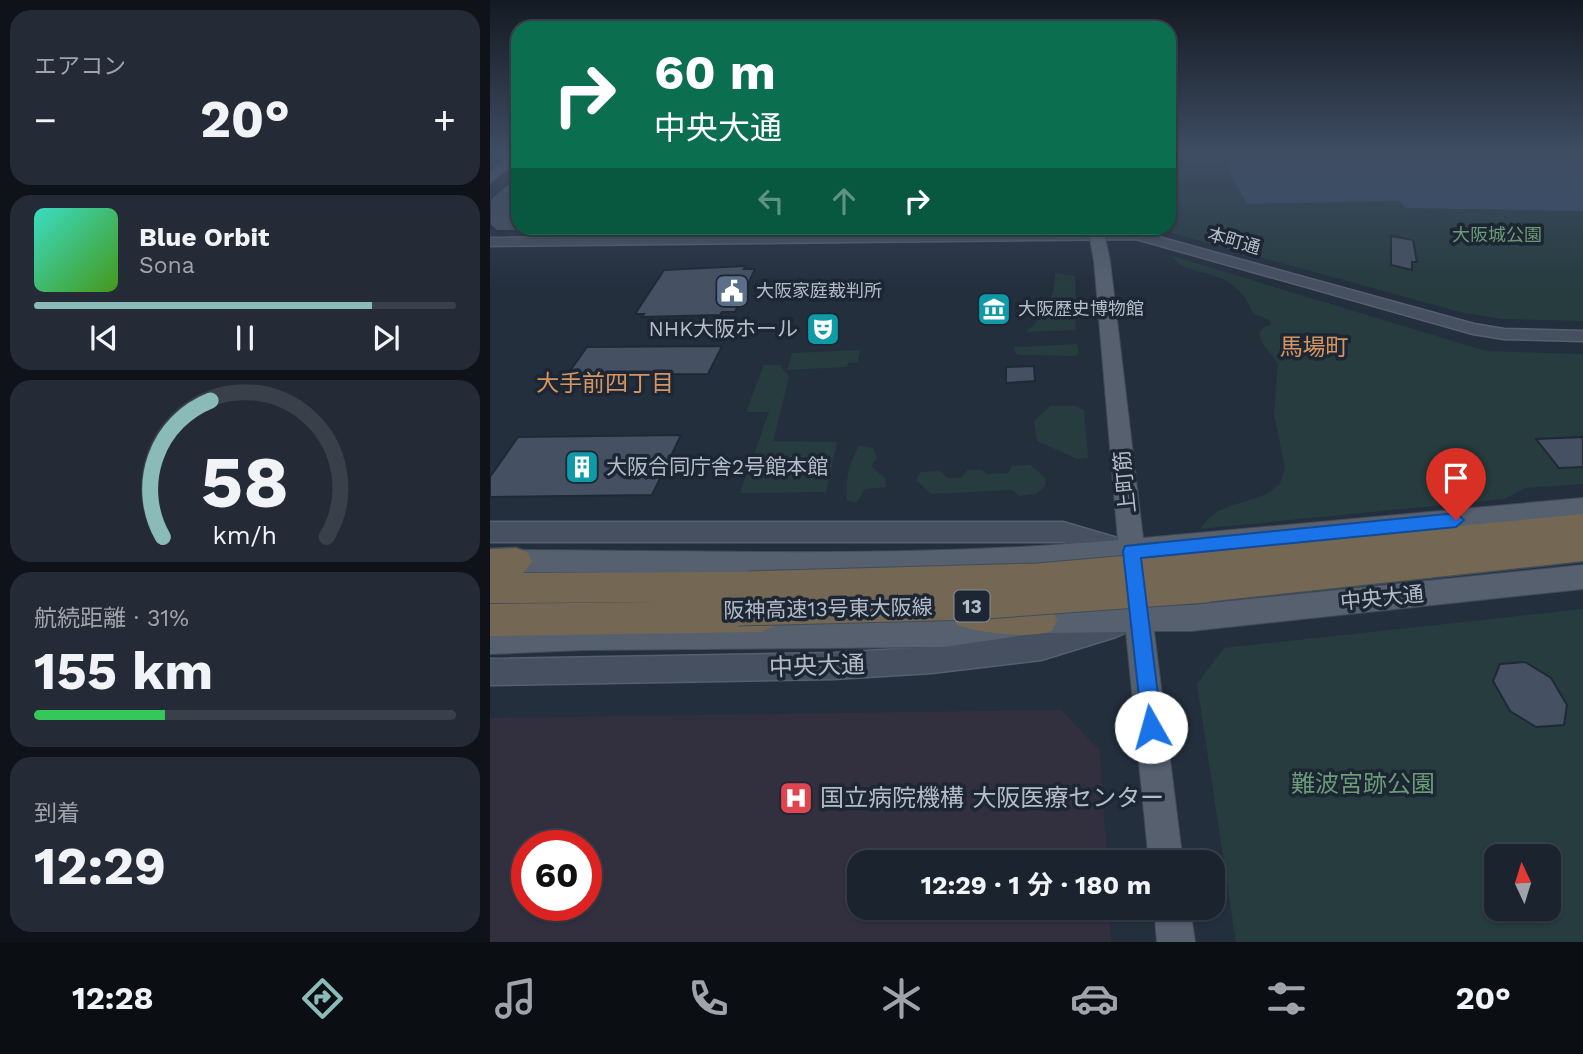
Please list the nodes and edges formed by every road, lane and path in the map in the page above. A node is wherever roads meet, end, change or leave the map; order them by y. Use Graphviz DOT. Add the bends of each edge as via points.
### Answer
graph roads {
  1 [pos="931,235"];
  2 [pos="1096,235"];
  3 [pos="1122,235"];
  4 [pos="490,243"];
  5 [pos="1583,336"];
  6 [pos="1583,508"];
  7 [pos="1583,527"];
  8 [pos="490,532"];
  9 [pos="1583,548"];
  10 [pos="1132,551"];
  11 [pos="499,562"];
  12 [pos="1313,565"];
  13 [pos="1583,577"];
  14 [pos="490,588"];
  15 [pos="490,611"];
  16 [pos="1138,618"];
  17 [pos="490,620"];
  18 [pos="1040,620"];
  19 [pos="843,624"];
  20 [pos="490,641"];
  21 [pos="490,672"];
  22 [pos="1165,850"];
  23 [pos="1173,920"];
  24 [pos="1176,942"];
  1 -- 4 [label="street, 本町通"];
  2 -- 10 [label="main road, 上町筋"];
  3 -- 5 [label="street, 本町通" via="1156,239 1473,329"];
  6 -- 10 [label="main road"];
  7 -- 12 [label="highway, 阪神高速13号東大阪線 / 13"];
  8 -- 10 [label="street" via="1063,532"];
  9 -- 12 [label="highway, 阪神高速13号東大阪線 / 13"];
  10 -- 11 [label="main road" via="914,561"];
  10 -- 16 [label="main road, 上町筋"];
  12 -- 14 [label="highway, 阪神高速13号東大阪線 / 13, bridge" via="962,583"];
  12 -- 15 [label="highway, 阪神高速13号東大阪線 / 13, bridge" via="1099,597 897,610"];
  13 -- 16 [label="main road, 中央大通" via="1203,617"];
  16 -- 18 [label="main road, 中央大通"];
  16 -- 21 [label="street, 中央大通" via="1041,647 932,660"];
  16 -- 22 [label="main road, 上町筋"];
  17 -- 19 [label="highway"];
  18 -- 19 [label="highway" via="948,612"];
  19 -- 20 [label="main road, 中央大通"];
  23 -- 24 [label="main road"];
}
